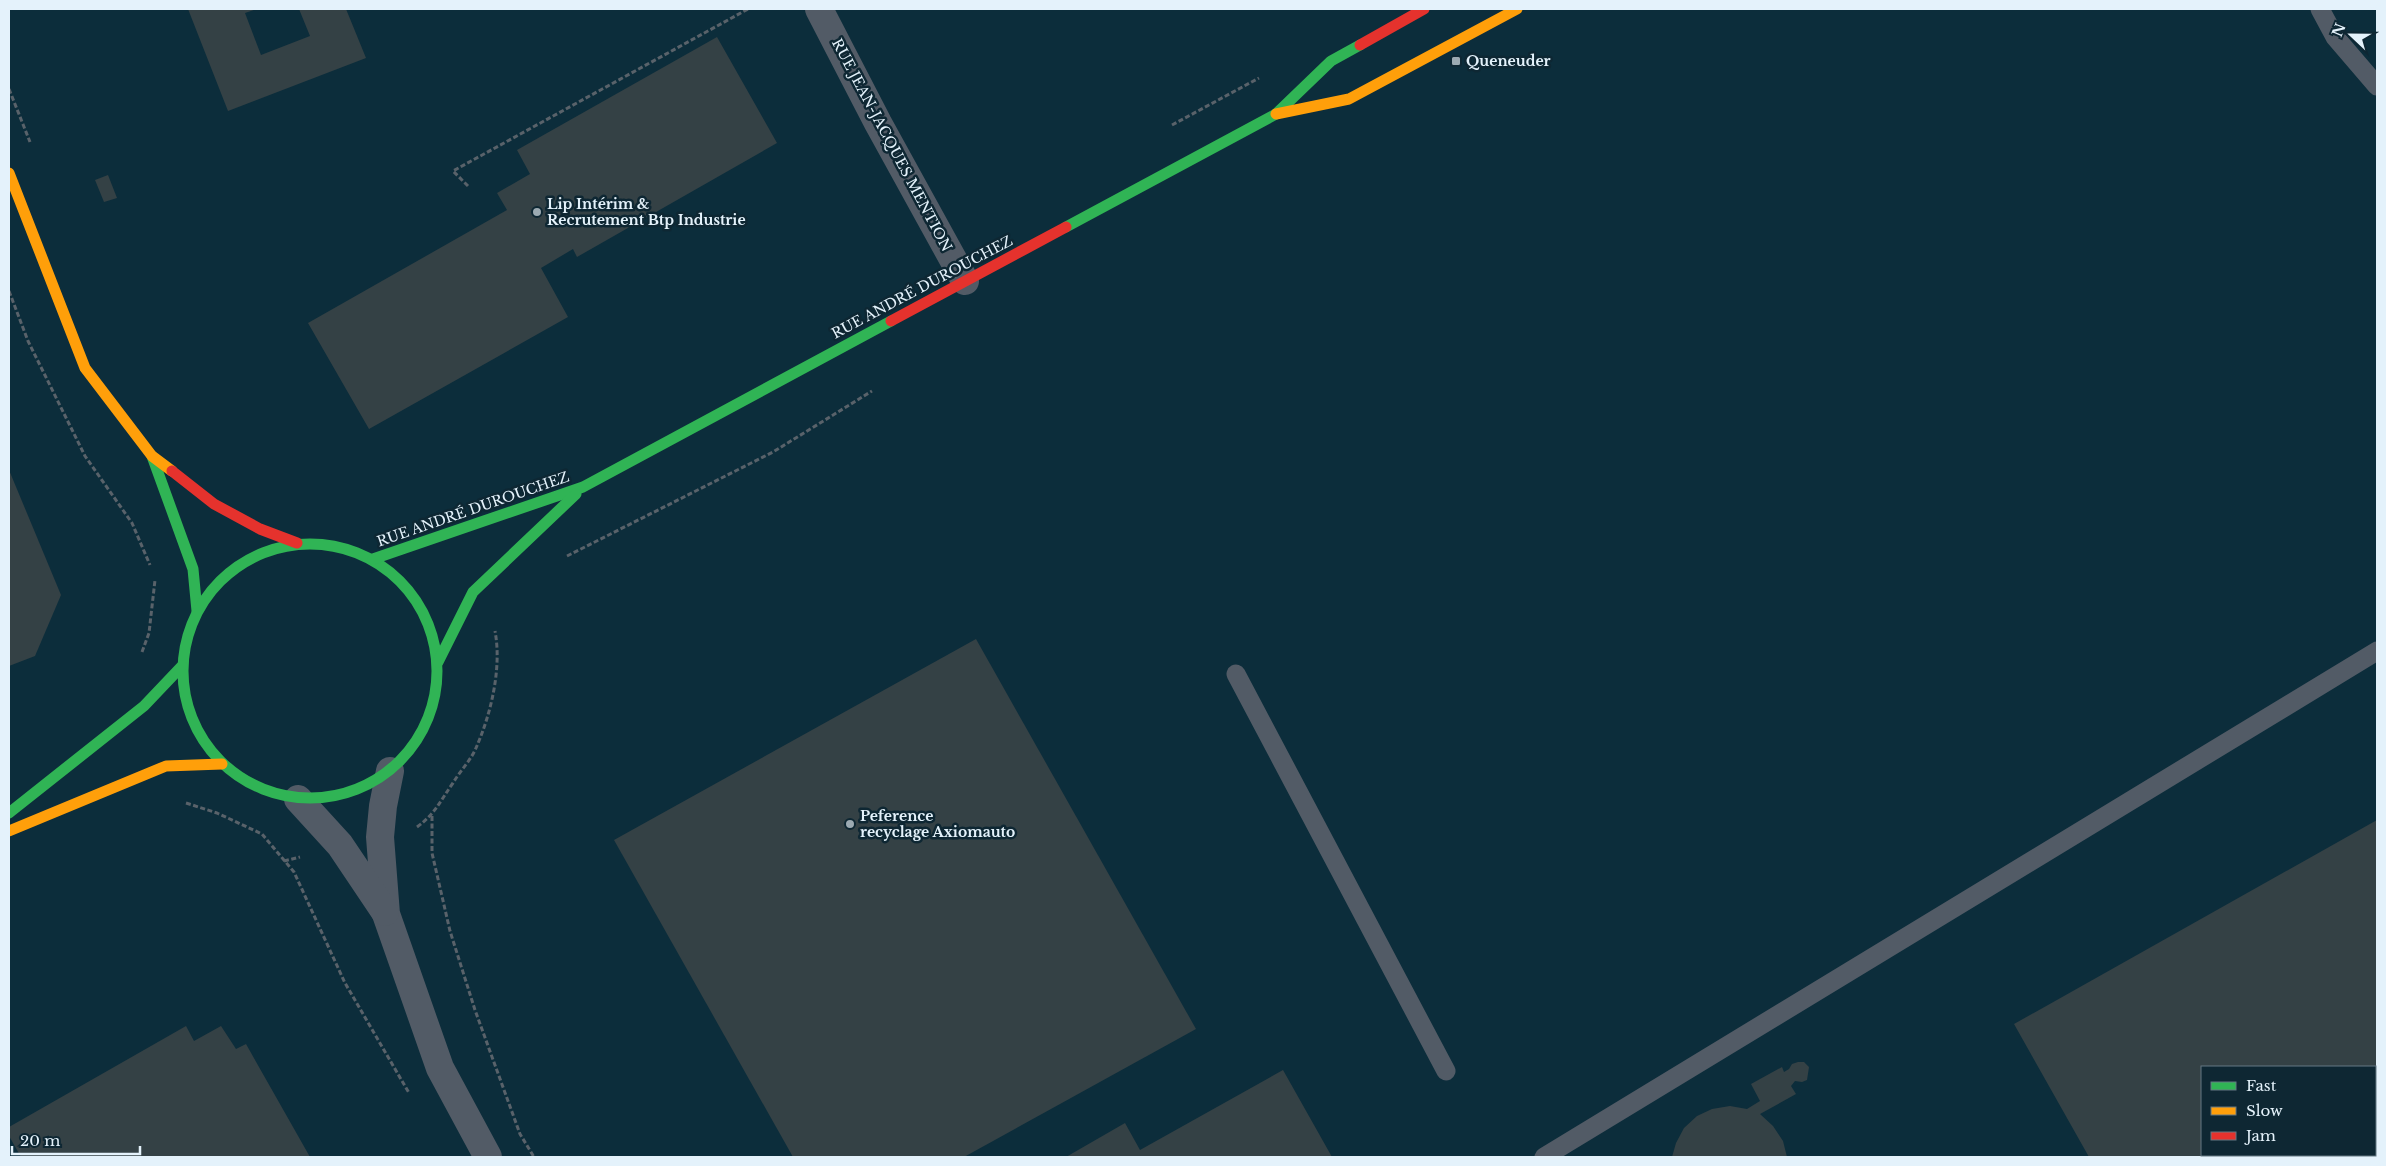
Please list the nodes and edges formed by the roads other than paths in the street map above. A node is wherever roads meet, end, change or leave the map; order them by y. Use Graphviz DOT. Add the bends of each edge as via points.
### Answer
graph roads {
  1 [pos="819,9"];
  2 [pos="1424,9"];
  3 [pos="1517,9"];
  4 [pos="2320,9"];
  5 [pos="2377,86"];
  6 [pos="1276,114"];
  7 [pos="9,173"];
  8 [pos="965,281"];
  9 [pos="152,456"];
  10 [pos="583,487"];
  11 [pos="297,543"];
  12 [pos="372,559"];
  13 [pos="197,611"];
  14 [pos="2377,651"];
  15 [pos="438,662"];
  16 [pos="182,666"];
  17 [pos="1236,674"];
  18 [pos="222,764"];
  19 [pos="390,771"];
  20 [pos="298,798"];
  21 [pos="9,813"];
  22 [pos="9,831"];
  23 [pos="386,914"];
  24 [pos="1446,1071"];
  25 [pos="488,1157"];
  26 [pos="1544,1157"];
  1 -- 8 [label="street, RUE JEAN-JACQUES MENTION"];
  2 -- 6 [label="main road, RUE ANDRÉ DUROUCHEZ" via="1331,62"];
  3 -- 6 [label="main road, RUE ANDRÉ DUROUCHEZ" via="1349,99"];
  4 -- 5 [label="lane" via="2335,38"];
  6 -- 8 [label="main road, RUE ANDRÉ DUROUCHEZ"];
  7 -- 9 [label="main road" via="85,368"];
  8 -- 10 [label="main road, RUE ANDRÉ DUROUCHEZ"];
  9 -- 11 [label="main road" via="214,504 260,529"];
  9 -- 13 [label="main road" via="193,569"];
  10 -- 12 [label="main road, RUE ANDRÉ DUROUCHEZ"];
  10 -- 15 [label="main road, RUE ANDRÉ DUROUCHEZ" via="473,592"];
  11 -- 12 [label="main road" via="323,543"];
  11 -- 13 [label="main road" via="257,554 223,578"];
  12 -- 15 [label="main road" via="410,593 428,622"];
  13 -- 16 [label="main road" via="187,638"];
  14 -- 26 [label="lane"];
  15 -- 19 [label="main road" via="433,703 427,718 417,740"];
  16 -- 18 [label="main road" via="189,711 200,736"];
  16 -- 21 [label="main road" via="144,706"];
  17 -- 24 [label="lane"];
  18 -- 20 [label="main road" via="253,785 271,793"];
  18 -- 22 [label="main road" via="166,766"];
  19 -- 20 [label="main road" via="362,788 330,797"];
  19 -- 23 [label="street" via="380,837"];
  20 -- 23 [label="street" via="340,845"];
  23 -- 25 [label="street" via="440,1068"];
}
